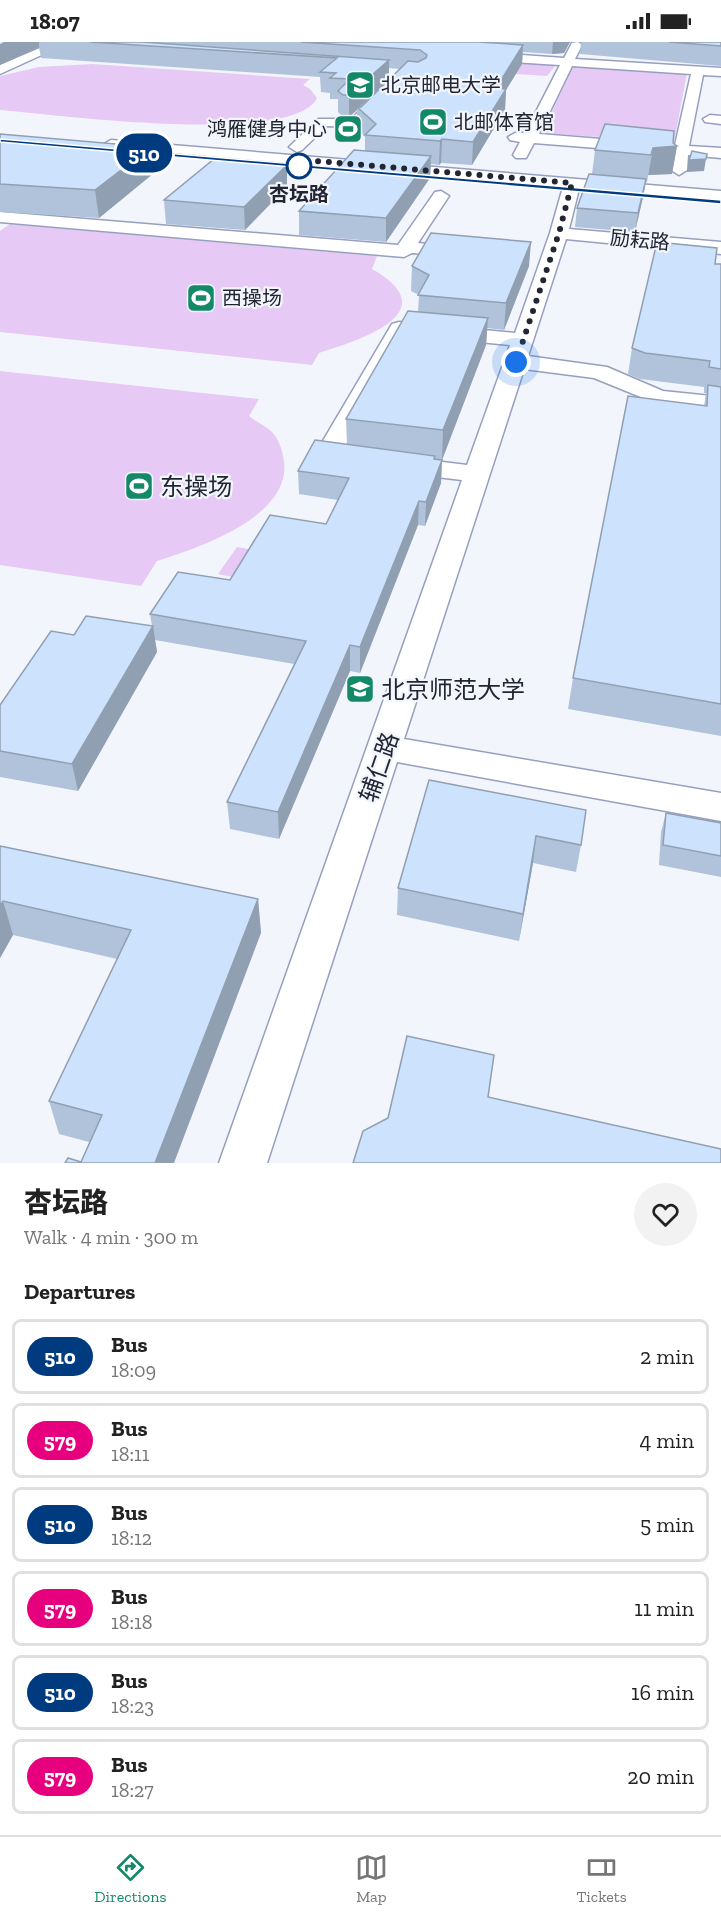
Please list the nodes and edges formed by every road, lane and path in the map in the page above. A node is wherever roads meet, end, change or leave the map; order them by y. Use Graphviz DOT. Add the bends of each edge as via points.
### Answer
graph roads {
  1 [pos="64,42"];
  2 [pos="577,42"];
  3 [pos="0,54"];
  4 [pos="463,55"];
  5 [pos="28,56"];
  6 [pos="568,62"];
  7 [pos="0,69"];
  8 [pos="698,70"];
  9 [pos="721,72"];
  10 [pos="396,83"];
  11 [pos="352,105"];
  12 [pos="372,107"];
  13 [pos="515,137"];
  14 [pos="530,139"];
  15 [pos="96,146"];
  16 [pos="297,147"];
  17 [pos="681,150"];
  18 [pos="721,153"];
  19 [pos="507,180"];
  20 [pos="721,182"];
  21 [pos="572,186"];
  22 [pos="441,196"];
  23 [pos="721,196"];
  24 [pos="721,202"];
  25 [pos="0,217"];
  26 [pos="406,247"];
  27 [pos="721,248"];
  28 [pos="547,250"];
  29 [pos="477,253"];
  30 [pos="519,351"];
  31 [pos="721,404"];
  32 [pos="477,474"];
  33 [pos="386,748"];
  34 [pos="721,807"];
  35 [pos="243,1163"];
  1 -- 5 [label="street"];
  2 -- 6 [label="street"];
  3 -- 5 [label="street"];
  4 -- 6 [label="street"];
  5 -- 7 [label="street"];
  6 -- 8 [label="street"];
  6 -- 14 [label="street"];
  8 -- 9 [label="street"];
  8 -- 17 [label="street"];
  10 -- 12 [label="street"];
  11 -- 12 [label="street"];
  12 -- 16 [label="street" via="354,124 323,122"];
  13 -- 14 [label="street"];
  14 -- 17 [label="street"];
  14 -- 19 [label="street"];
  15 -- 19 [label="street"];
  17 -- 18 [label="street"];
  17 -- 20 [label="street" via="678,178"];
  19 -- 21 [label="street"];
  21 -- 23 [label="street"];
  21 -- 24 [label="street"];
  21 -- 28 [label="street, 辅仁路"];
  22 -- 26 [label="street"];
  25 -- 26 [label="street" via="404,251"];
  26 -- 29 [label="street"];
  27 -- 28 [label="street, 励耘路"];
  28 -- 30 [label="street, 辅仁路"];
  30 -- 31 [label="street" via="599,372 658,397"];
  30 -- 32 [label="street, 辅仁路"];
  30 -- 32 [label="street" via="399,327 327,456"];
  32 -- 33 [label="street, 辅仁路"];
  33 -- 34 [label="street"];
  33 -- 35 [label="street, 辅仁路"];
}
